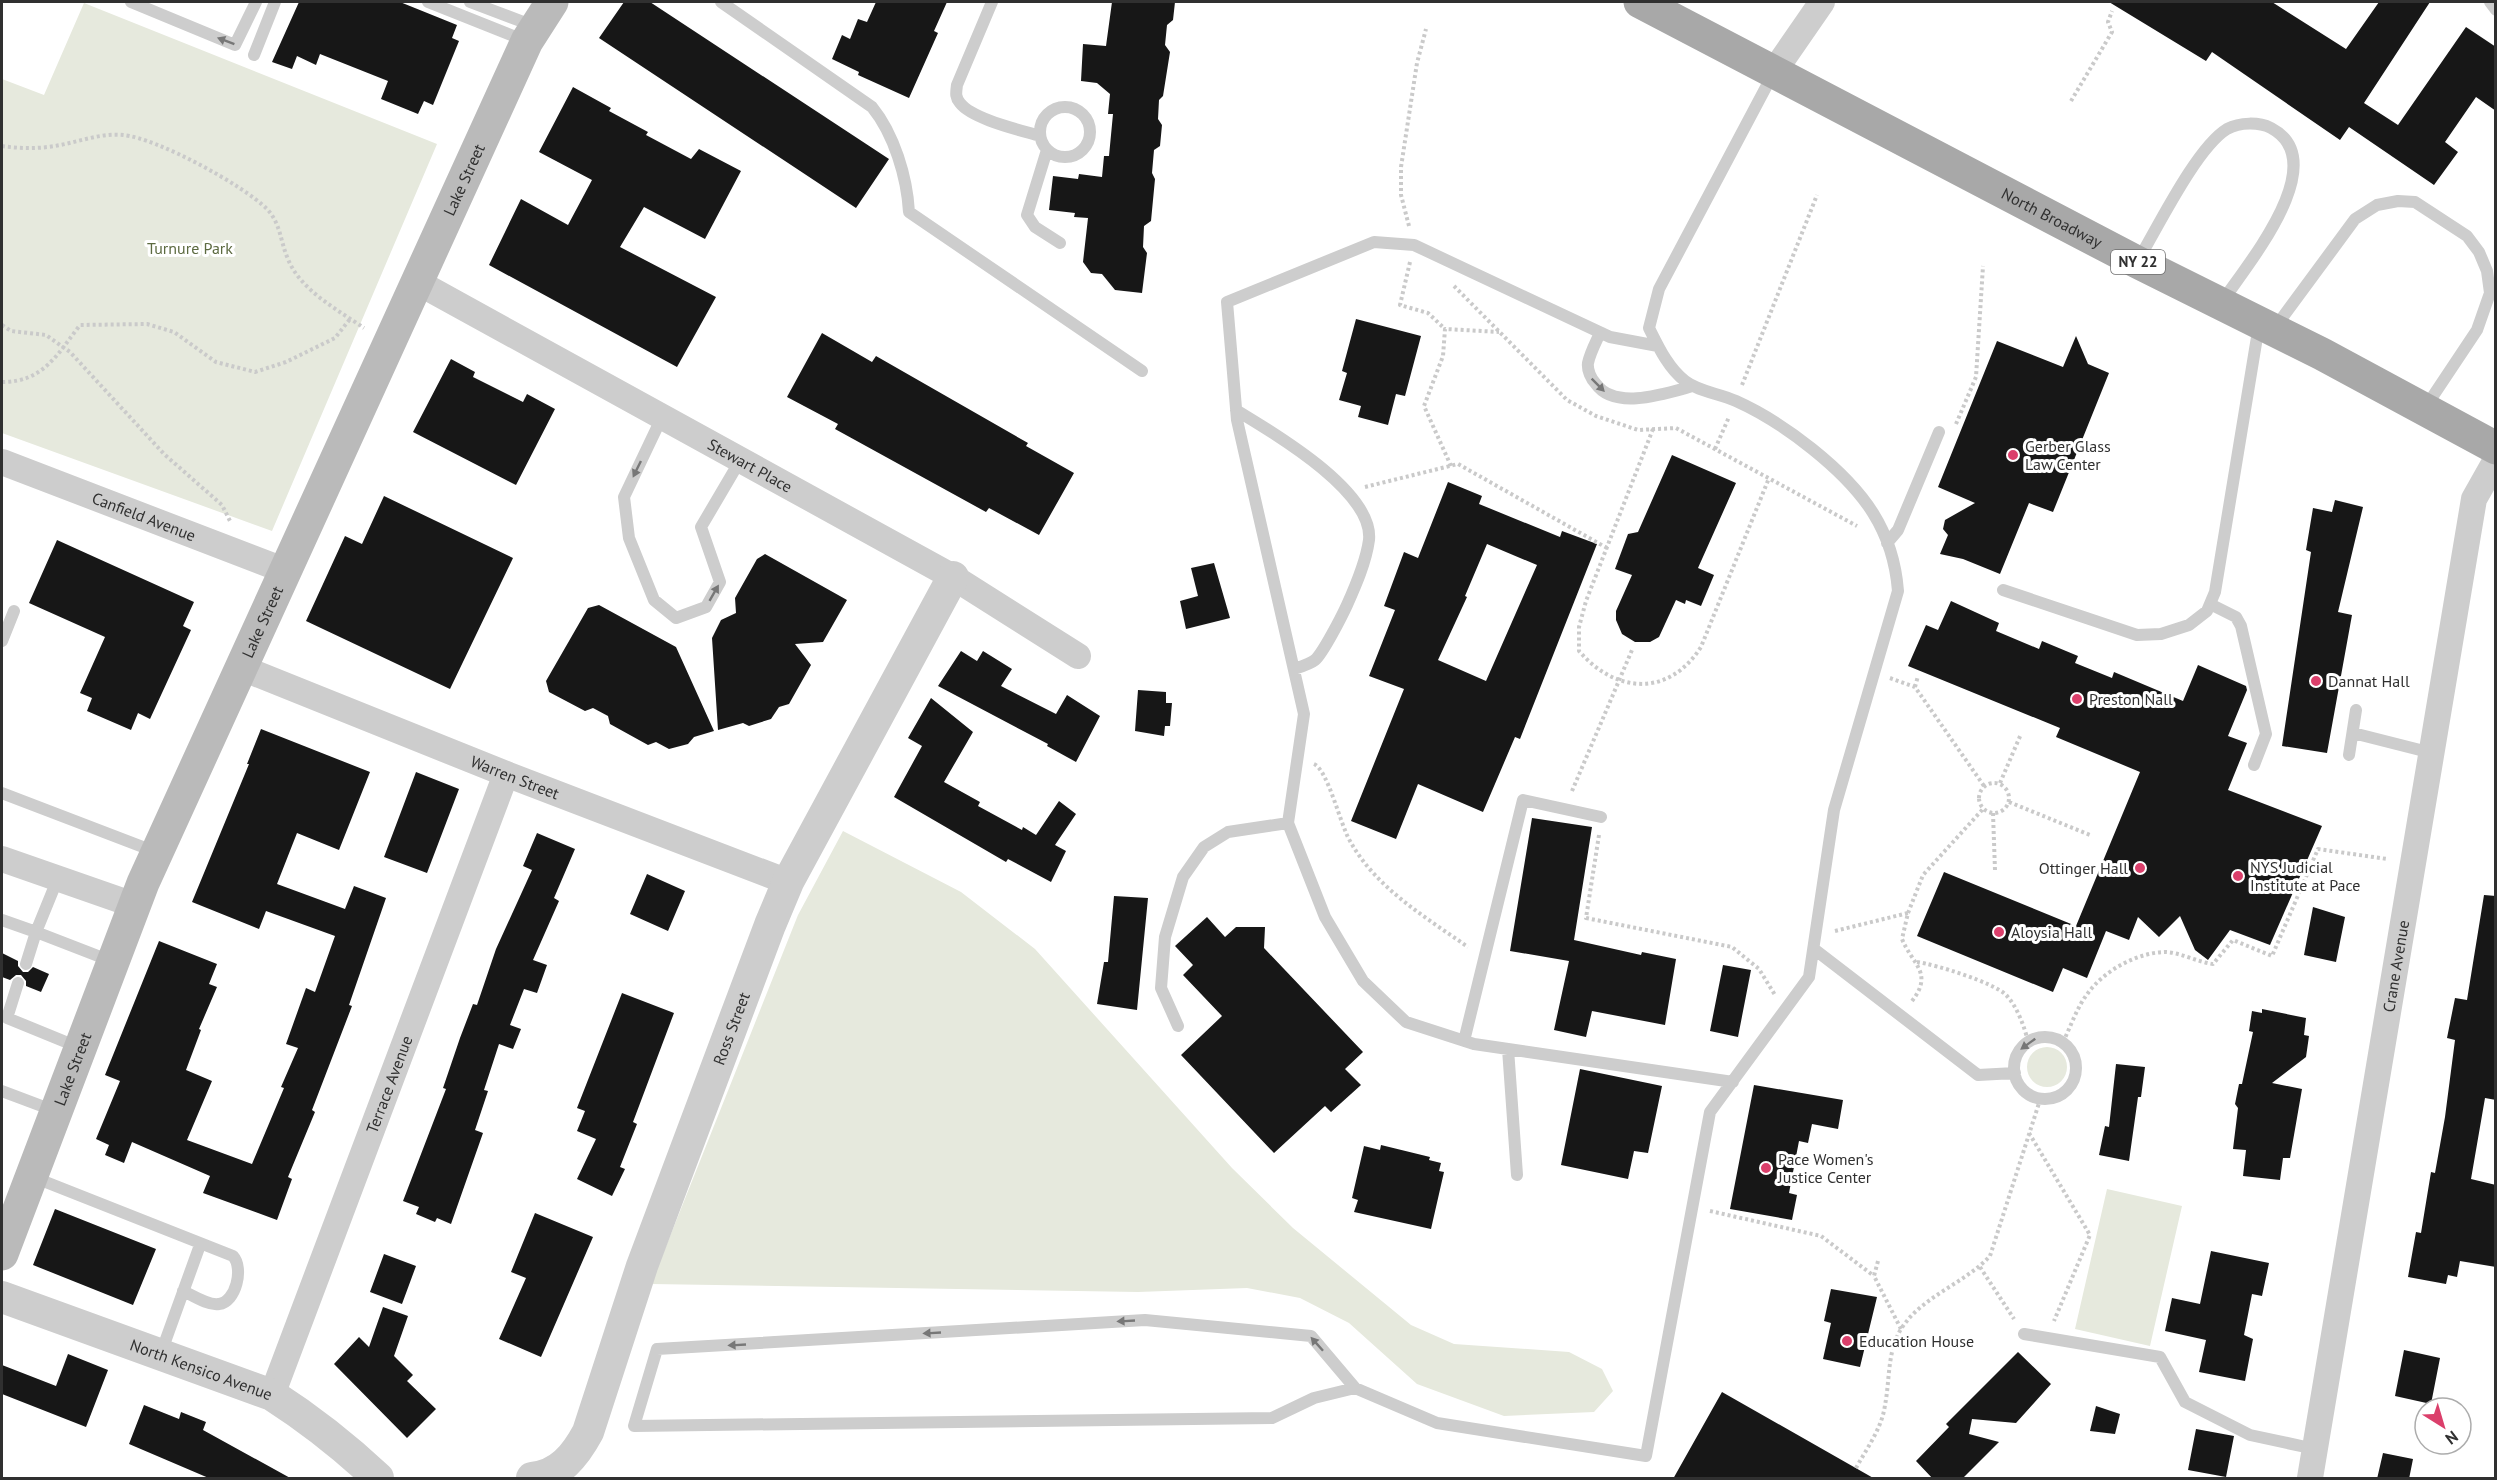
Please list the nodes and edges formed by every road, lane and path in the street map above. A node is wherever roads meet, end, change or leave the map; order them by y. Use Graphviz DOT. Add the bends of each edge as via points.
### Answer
graph roads {
  1 [pos="131,2"];
  2 [pos="256,2"];
  3 [pos="275,2"];
  4 [pos="428,2"];
  5 [pos="470,2"];
  6 [pos="721,2"];
  7 [pos="993,2"];
  8 [pos="1640,2"];
  9 [pos="1822,2"];
  10 [pos="2490,2"];
  11 [pos="2496,10"];
  12 [pos="2112,11"];
  13 [pos="538,23"];
  14 [pos="1426,29"];
  15 [pos="254,55"];
  16 [pos="1775,70"];
  17 [pos="2072,101"];
  18 [pos="1040,136"];
  19 [pos="2,146"];
  20 [pos="1047,150"];
  21 [pos="1817,195"];
  22 [pos="1060,243"];
  23 [pos="1414,245"];
  24 [pos="2137,262"];
  25 [pos="1983,266"];
  26 [pos="419,283"];
  27 [pos="2222,303"];
  28 [pos="350,319"];
  29 [pos="2,325"];
  30 [pos="2266,326"];
  31 [pos="1444,329"];
  32 [pos="1499,332"];
  33 [pos="1600,333"];
  34 [pos="392,342"];
  35 [pos="1658,346"];
  36 [pos="63,347"];
  37 [pos="1142,371"];
  38 [pos="2,382"];
  39 [pos="1693,387"];
  40 [pos="1736,401"];
  41 [pos="2424,409"];
  42 [pos="1236,410"];
  43 [pos="662,417"];
  44 [pos="1653,429"];
  45 [pos="1939,432"];
  46 [pos="2496,448"];
  47 [pos="1715,449"];
  48 [pos="741,459"];
  49 [pos="2496,460"];
  50 [pos="2,462"];
  51 [pos="1451,466"];
  52 [pos="1769,478"];
  53 [pos="1346,492"];
  54 [pos="1887,543"];
  55 [pos="1607,548"];
  56 [pos="235,551"];
  57 [pos="286,571"];
  58 [pos="953,576"];
  59 [pos="2003,590"];
  60 [pos="2210,604"];
  61 [pos="14,612"];
  62 [pos="2,641"];
  63 [pos="1632,650"];
  64 [pos="1078,656"];
  65 [pos="242,668"];
  66 [pos="1294,669"];
  67 [pos="1875,672"];
  68 [pos="1918,676"];
  69 [pos="1619,680"];
  70 [pos="1915,687"];
  71 [pos="2356,710"];
  72 [pos="2353,733"];
  73 [pos="2022,734"];
  74 [pos="2432,753"];
  75 [pos="2349,754"];
  76 [pos="1298,757"];
  77 [pos="2254,765"];
  78 [pos="506,774"];
  79 [pos="2000,783"];
  80 [pos="1984,786"];
  81 [pos="2,793"];
  82 [pos="2009,801"];
  83 [pos="1564,808"];
  84 [pos="1983,809"];
  85 [pos="1993,813"];
  86 [pos="1601,816"];
  87 [pos="1288,823"];
  88 [pos="2090,835"];
  89 [pos="158,853"];
  90 [pos="2,859"];
  91 [pos="2387,859"];
  92 [pos="1995,870"];
  93 [pos="58,878"];
  94 [pos="788,882"];
  95 [pos="134,905"];
  96 [pos="1908,913"];
  97 [pos="2,920"];
  98 [pos="36,932"];
  99 [pos="1816,936"];
  100 [pos="1814,949"];
  101 [pos="1485,954"];
  102 [pos="112,962"];
  103 [pos="1917,962"];
  104 [pos="26,964"];
  105 [pos="18,983"];
  106 [pos="1784,1011"];
  107 [pos="1900,1015"];
  108 [pos="1178,1026"];
  109 [pos="1464,1041"];
  110 [pos="2028,1042"];
  111 [pos="2063,1042"];
  112 [pos="80,1047"];
  113 [pos="1508,1049"];
  114 [pos="2015,1073"];
  115 [pos="1733,1082"];
  116 [pos="2,1091"];
  117 [pos="2040,1100"];
  118 [pos="56,1111"];
  119 [pos="2029,1133"];
  120 [pos="1517,1175"];
  121 [pos="31,1176"];
  122 [pos="1692,1207"];
  123 [pos="200,1245"];
  124 [pos="2,1254"];
  125 [pos="1878,1261"];
  126 [pos="1980,1267"];
  127 [pos="1874,1276"];
  128 [pos="183,1291"];
  129 [pos="2,1297"];
  130 [pos="1901,1329"];
  131 [pos="2024,1334"];
  132 [pos="2047,1338"];
  133 [pos="160,1354"];
  134 [pos="1355,1388"];
  135 [pos="272,1395"];
  136 [pos="2315,1449"];
  137 [pos="1856,1468"];
  138 [pos="378,1479"];
  139 [pos="532,1479"];
  140 [pos="2310,1479"];
  2 -- 1 [label="lane, one-way" via="235,45"];
  3 -- 15 [label="lane"];
  4 -- 13 [label="lane"];
  5 -- 13 [label="lane"];
  6 -- 37 [label="lane" via="872,107 882,120 908,190 909,212"];
  7 -- 18 [label="lane" via="955,96 973,113"];
  8 -- 16 [label="main road, North Broadway / NY 22"];
  9 -- 16 [label="street"];
  10 -- 11 [label="lane"];
  12 -- 17 [label="path" via="2108,22 2112,32"];
  13 -- 26 [label="main road, Lake Street"];
  14 -- 23 [label="path" via="1401,167 1401,195"];
  16 -- 24 [label="main road, North Broadway / NY 22"];
  16 -- 35 [label="lane" via="1659,289 1648,328"];
  18 -- 20 [label="lane"];
  18 -- 20 [label="lane" via="1043,120 1056,108 1073,108 1087,118 1091,134 1078,154 1062,158"];
  19 -- 28 [label="path" via="42,148 122,135 147,140 189,159 268,210 281,231 288,260 297,274 310,290"];
  20 -- 22 [label="lane" via="1027,215 1035,227"];
  21 -- 40 [label="path"];
  23 -- 31 [label="path" via="1400,305 1428,313"];
  23 -- 33 [label="lane"];
  23 -- 42 [label="lane" via="1374,242 1227,302"];
  24 -- 27 [label="main road, North Broadway / NY 22"];
  24 -- 27 [label="lane" via="2193,170 2220,136 2227,129 2249,123 2270,127 2285,138 2292,157 2293,179 2279,219"];
  25 -- 45 [label="path" via="1976,377 1955,426 1943,421"];
  26 -- 34 [label="main road, Lake Street"];
  26 -- 43 [label="street, Stewart Place"];
  27 -- 30 [label="main road, North Broadway / NY 22"];
  28 -- 34 [label="path"];
  28 -- 36 [label="path" via="336,338 255,372 216,362 174,332 147,324 80,325"];
  29 -- 36 [label="path" via="11,331 46,335"];
  30 -- 41 [label="main road, North Broadway / NY 22"];
  30 -- 41 [label="lane" via="2355,219 2378,205 2415,202 2466,236 2487,271 2490,293 2476,330"];
  30 -- 60 [label="lane"];
  31 -- 32 [label="path"];
  31 -- 51 [label="path" via="1443,356 1424,406"];
  33 -- 35 [label="lane"];
  33 -- 39 [label="lane, one-way" via="1588,364 1591,378 1610,395 1626,398"];
  34 -- 57 [label="main road, Lake Street"];
  35 -- 39 [label="lane" via="1683,380"];
  36 -- 38 [label="path" via="44,369 20,382"];
  36 -- 56 [label="path" via="164,454 222,505 240,540"];
  39 -- 40 [label="lane"];
  40 -- 47 [label="path"];
  40 -- 54 [label="lane" via="1821,457 1865,501"];
  41 -- 46 [label="main road, North Broadway / NY 22"];
  42 -- 53 [label="lane" via="1288,441"];
  42 -- 66 [label="lane"];
  43 -- 48 [label="street, Stewart Place"];
  43 -- 48 [label="lane, one-way" via="624,497 629,538 654,600 676,618 706,607 720,582 700,527"];
  44 -- 55 [label="path"];
  45 -- 54 [label="lane" via="1898,530"];
  48 -- 58 [label="street, Stewart Place"];
  49 -- 74 [label="street, Crane Avenue" via="2474,499"];
  50 -- 56 [label="street, Canfield Avenue"];
  51 -- 53 [label="path"];
  51 -- 55 [label="path" via="1458,464"];
  52 -- 69 [label="path" via="1701,647 1690,664 1675,676 1654,684"];
  53 -- 66 [label="lane" via="1360,510 1369,538 1359,579 1315,660"];
  54 -- 67 [label="lane" via="1896,568 1898,591"];
  55 -- 69 [label="path" via="1586,601 1579,627 1579,651 1591,666"];
  56 -- 57 [label="street, Canfield Avenue"];
  57 -- 65 [label="main road, Lake Street"];
  58 -- 64 [label="street, Stewart Place"];
  58 -- 94 [label="street, Ross Street"];
  59 -- 60 [label="lane" via="2137,635 2161,634 2189,625"];
  60 -- 77 [label="lane" via="2236,617 2241,626 2266,734"];
  61 -- 62 [label="lane"];
  63 -- 69 [label="path"];
  65 -- 78 [label="street, Warren Street"];
  65 -- 89 [label="main road, Lake Street"];
  66 -- 76 [label="lane" via="1304,714"];
  67 -- 70 [label="path"];
  67 -- 99 [label="lane" via="1834,810"];
  68 -- 70 [label="path"];
  69 -- 83 [label="path"];
  70 -- 80 [label="path"];
  71 -- 72 [label="lane"];
  72 -- 74 [label="lane"];
  72 -- 75 [label="lane"];
  73 -- 79 [label="path"];
  74 -- 136 [label="street, Crane Avenue"];
  76 -- 87 [label="lane"];
  76 -- 101 [label="path" via="1320,766 1341,825 1357,855 1384,884 1474,951"];
  78 -- 94 [label="street, Warren Street"];
  78 -- 135 [label="street, Terrace Avenue"];
  79 -- 80 [label="path"];
  79 -- 82 [label="path" via="2007,790"];
  80 -- 84 [label="path" via="1978,800"];
  81 -- 89 [label="lane"];
  82 -- 85 [label="path" via="2003,810"];
  82 -- 88 [label="path"];
  83 -- 86 [label="lane"];
  83 -- 101 [label="lane" via="1523,800"];
  84 -- 85 [label="path"];
  84 -- 96 [label="path" via="1923,875"];
  85 -- 92 [label="path"];
  86 -- 106 [label="path" via="1586,918 1732,947 1759,969"];
  87 -- 108 [label="lane" via="1228,832 1204,847 1183,877 1165,937 1161,988"];
  87 -- 109 [label="lane" via="1325,917 1363,981 1406,1022"];
  89 -- 95 [label="main road, Lake Street"];
  90 -- 93 [label="street"];
  91 -- 111 [label="path" via="2318,849 2272,956 2233,940 2213,964 2165,952 2129,961 2089,991"];
  93 -- 95 [label="street"];
  93 -- 98 [label="lane"];
  94 -- 139 [label="street, Ross Street" via="642,1266 588,1432 556,1472"];
  95 -- 102 [label="main road, Lake Street"];
  96 -- 99 [label="path"];
  96 -- 103 [label="path" via="1902,939"];
  97 -- 98 [label="lane"];
  98 -- 102 [label="lane"];
  98 -- 104 [label="lane"];
  99 -- 100 [label="lane"];
  100 -- 106 [label="lane" via="1809,977"];
  100 -- 107 [label="lane"];
  101 -- 109 [label="lane"];
  102 -- 112 [label="main road, Lake Street"];
  103 -- 107 [label="path" via="1921,990"];
  103 -- 110 [label="path" via="1954,971 2001,990 2012,1003"];
  105 -- 112 [label="lane" via="8,1018"];
  106 -- 115 [label="lane"];
  107 -- 114 [label="lane" via="1978,1075"];
  109 -- 113 [label="lane"];
  110 -- 111 [label="lane" via="2044,1037"];
  110 -- 114 [label="lane, one-way" via="2017,1054"];
  111 -- 117 [label="lane" via="2076,1060 2075,1077 2062,1095"];
  112 -- 118 [label="main road, Lake Street"];
  113 -- 115 [label="lane"];
  113 -- 120 [label="lane"];
  114 -- 117 [label="lane" via="2021,1089"];
  115 -- 122 [label="lane" via="1710,1112"];
  116 -- 118 [label="lane"];
  117 -- 119 [label="path"];
  118 -- 121 [label="main road, Lake Street"];
  119 -- 126 [label="path" via="1990,1256"];
  119 -- 132 [label="path" via="2090,1235"];
  121 -- 123 [label="lane"];
  121 -- 124 [label="main road, Lake Street"];
  122 -- 127 [label="path" via="1821,1236"];
  122 -- 134 [label="lane" via="1646,1456 1437,1423"];
  123 -- 128 [label="lane"];
  123 -- 128 [label="lane" via="233,1256 240,1272 228,1300 222,1304 215,1305"];
  125 -- 127 [label="path"];
  126 -- 130 [label="path" via="1934,1297"];
  126 -- 131 [label="path"];
  127 -- 130 [label="path"];
  128 -- 133 [label="lane"];
  129 -- 133 [label="street, North Kensico Avenue"];
  130 -- 137 [label="path" via="1888,1374 1886,1406"];
  131 -- 132 [label="lane"];
  132 -- 136 [label="lane" via="2160,1357 2185,1402 2250,1435"];
  133 -- 135 [label="street, North Kensico Avenue"];
  134 -- 134 [label="lane, one-way" via="1311,1336 1133,1321 657,1349 634,1426 1272,1418 1314,1398"];
  135 -- 138 [label="street, North Kensico Avenue" via="348,1450"];
  136 -- 140 [label="street, Crane Avenue"];
}
